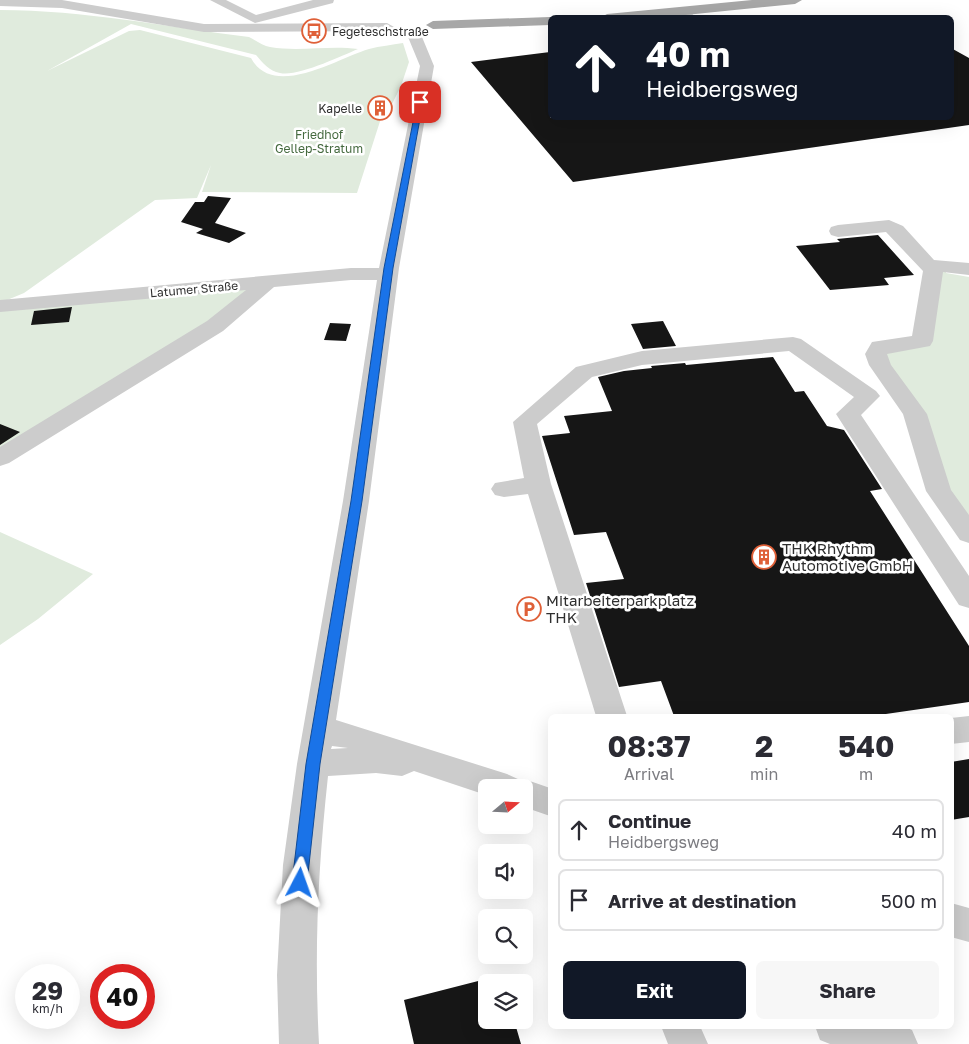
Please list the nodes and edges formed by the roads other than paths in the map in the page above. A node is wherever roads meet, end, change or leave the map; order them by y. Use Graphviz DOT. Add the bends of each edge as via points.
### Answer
graph roads {
  1 [pos="216,0"];
  2 [pos="328,0"];
  3 [pos="795,0"];
  4 [pos="4,1"];
  5 [pos="686,14"];
  6 [pos="666,15"];
  7 [pos="401,21"];
  8 [pos="548,21"];
  9 [pos="433,25"];
  10 [pos="387,27"];
  11 [pos="416,28"];
  12 [pos="838,231"];
  13 [pos="967,263"];
  14 [pos="928,265"];
  15 [pos="388,274"];
  16 [pos="268,282"];
  17 [pos="0,306"];
  18 [pos="0,458"];
  19 [pos="538,484"];
  20 [pos="504,489"];
  21 [pos="969,534"];
  22 [pos="969,598"];
  23 [pos="610,714"];
  24 [pos="969,729"];
  25 [pos="954,731"];
  26 [pos="316,748"];
  27 [pos="480,779"];
  28 [pos="533,796"];
  29 [pos="548,801"];
  30 [pos="954,921"];
  31 [pos="969,925"];
  32 [pos="681,1029"];
  33 [pos="845,1029"];
  34 [pos="299,1044"];
  35 [pos="688,1044"];
  36 [pos="898,1044"];
  1 -- 2 [label="street" via="254,18"];
  3 -- 5 [label="main road"];
  4 -- 10 [label="street" via="78,6 204,28"];
  5 -- 6 [label="main road"];
  7 -- 10 [label="street"];
  8 -- 9 [label="main road"];
  9 -- 11 [label="street" via="431,32"];
  10 -- 11 [label="street" via="386,30 393,34"];
  11 -- 15 [label="street" via="427,66"];
  12 -- 14 [label="street" via="889,226"];
  13 -- 14 [label="street"];
  14 -- 21 [label="street" via="932,270 922,341 880,347 876,354 880,365 915,414 939,491"];
  15 -- 16 [label="street, Latumer Straße"];
  15 -- 26 [label="street"];
  16 -- 17 [label="lane, Latumer Straße"];
  16 -- 18 [label="street" via="215,326"];
  19 -- 20 [label="street"];
  19 -- 22 [label="street" via="526,422 584,372 642,358 793,344 868,396 848,414"];
  19 -- 23 [label="street"];
  24 -- 25 [label="street"];
  26 -- 27 [label="street" via="376,760 448,768"];
  26 -- 34 [label="street" via="300,865 296,975"];
  28 -- 29 [label="street"];
  30 -- 31 [label="street"];
  32 -- 35 [label="street"];
  33 -- 36 [label="street"];
}
